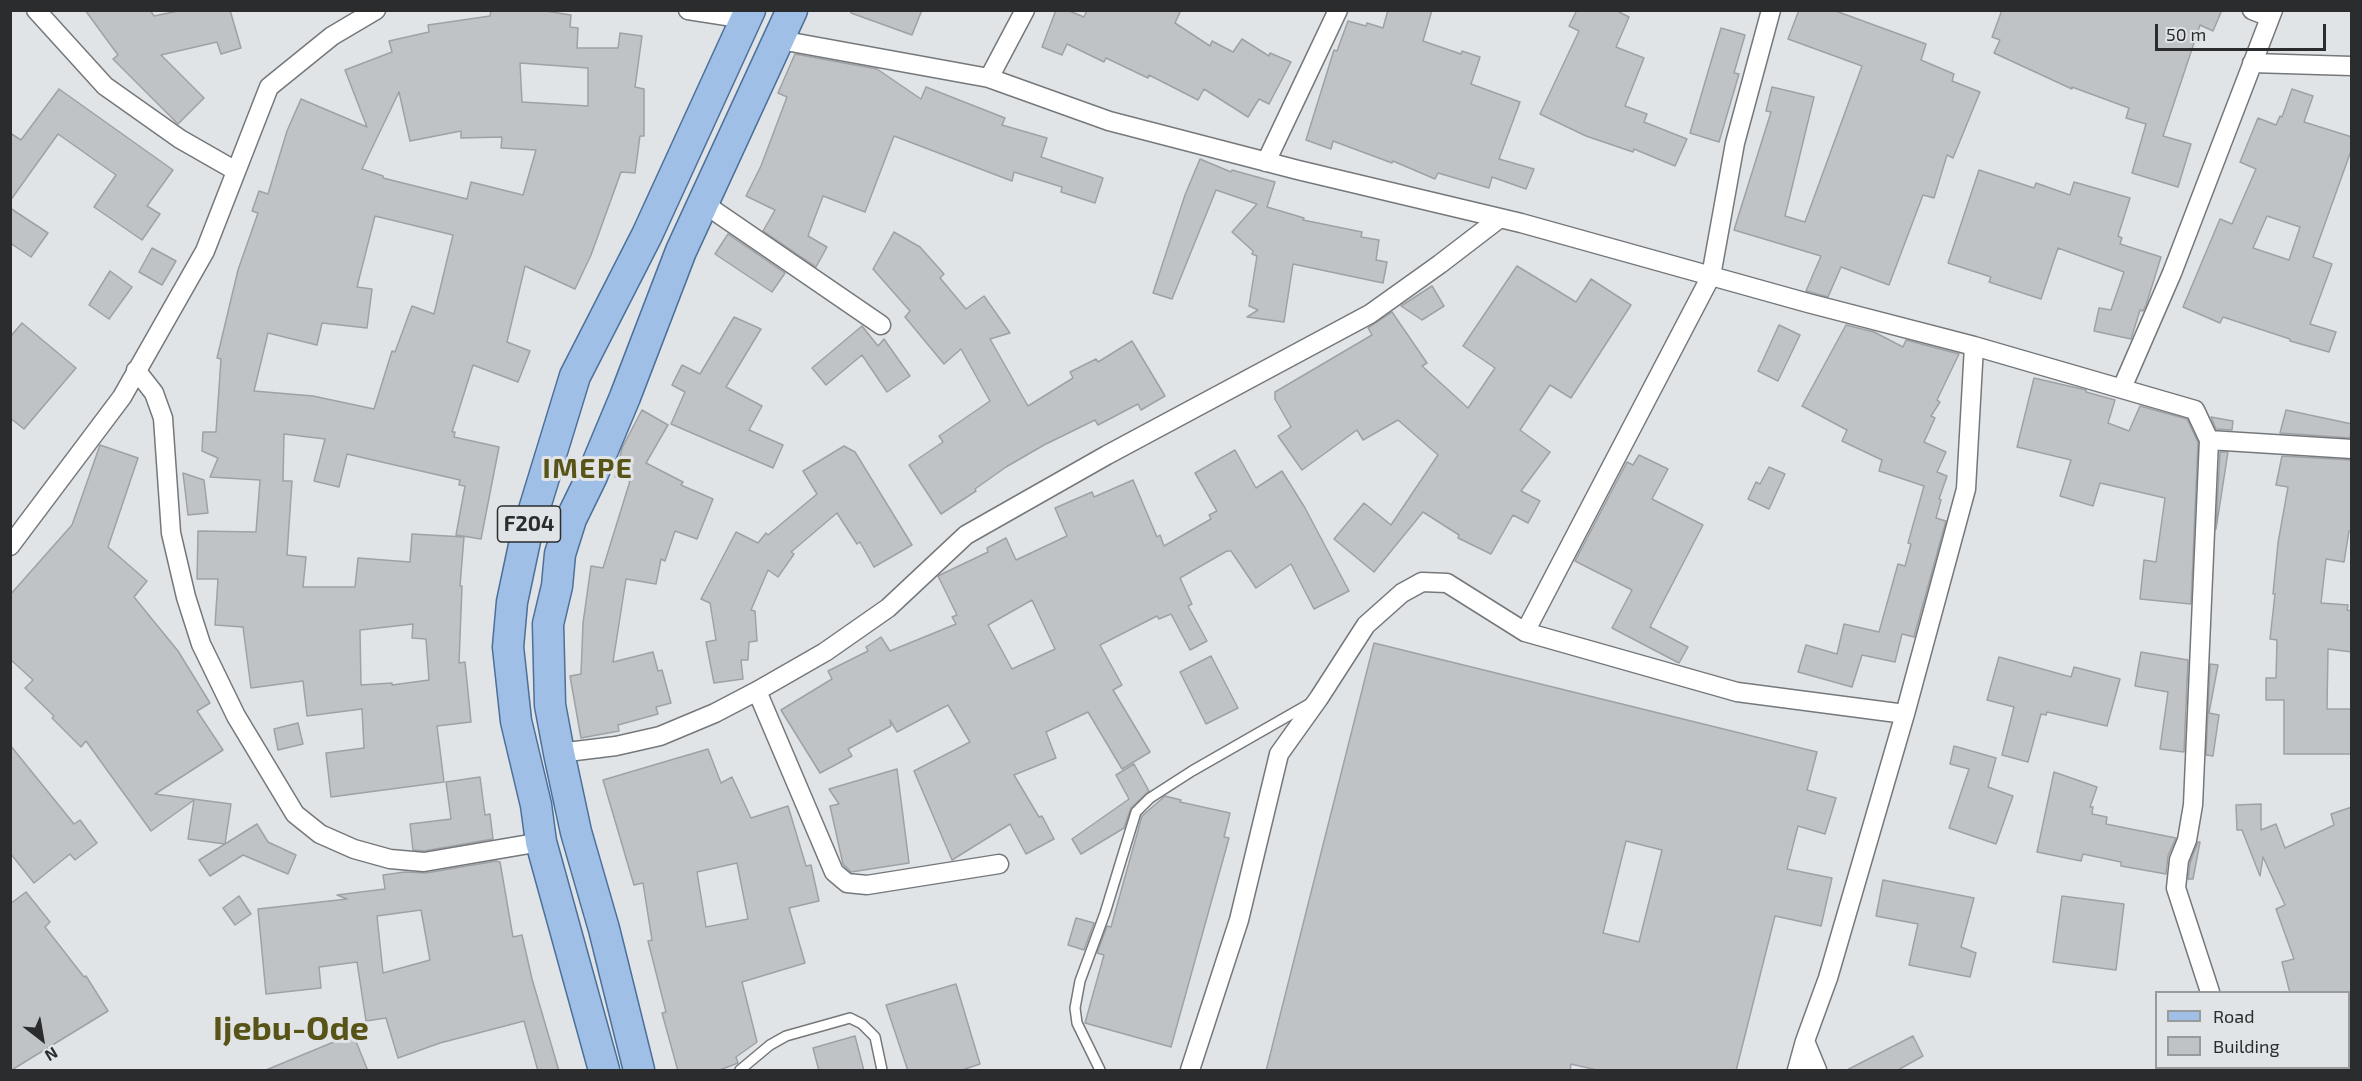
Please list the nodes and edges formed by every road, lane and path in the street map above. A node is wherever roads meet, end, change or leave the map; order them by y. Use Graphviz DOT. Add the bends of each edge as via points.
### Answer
graph roads {
  1 [pos="36,10"];
  2 [pos="376,10"];
  3 [pos="688,10"];
  4 [pos="792,10"];
  5 [pos="1025,10"];
  6 [pos="1338,10"];
  7 [pos="1771,10"];
  8 [pos="2252,10"];
  9 [pos="2271,14"];
  10 [pos="748,15"];
  11 [pos="780,40"];
  12 [pos="2252,63"];
  13 [pos="2352,66"];
  14 [pos="990,78"];
  15 [pos="1266,162"];
  16 [pos="236,171"];
  17 [pos="703,203"];
  18 [pos="1500,218"];
  19 [pos="1711,276"];
  20 [pos="881,325"];
  21 [pos="1974,346"];
  22 [pos="135,370"];
  23 [pos="2122,388"];
  24 [pos="2209,441"];
  25 [pos="2352,448"];
  26 [pos="10,546"];
  27 [pos="1525,632"];
  28 [pos="757,691"];
  29 [pos="1319,698"];
  30 [pos="1905,714"];
  31 [pos="559,753"];
  32 [pos="541,842"];
  33 [pos="999,864"];
  34 [pos="2209,991"];
  35 [pos="1805,1041"];
  36 [pos="604,1071"];
  37 [pos="639,1071"];
  38 [pos="740,1071"];
  39 [pos="882,1071"];
  40 [pos="1100,1071"];
  41 [pos="1190,1071"];
  42 [pos="1797,1071"];
  43 [pos="1817,1071"];
  1 -- 16 [label="street" via="105,86 180,139"];
  2 -- 16 [label="street" via="332,36 269,87"];
  3 -- 10 [label="street"];
  4 -- 11 [label="main road, F204"];
  5 -- 14 [label="street"];
  6 -- 15 [label="street"];
  7 -- 19 [label="street" via="1735,143"];
  8 -- 9 [label="street"];
  9 -- 12 [label="street"];
  10 -- 32 [label="main road, F204" via="647,235 575,376 526,536 512,602 508,647 516,721"];
  11 -- 14 [label="street"];
  11 -- 17 [label="main road, F204"];
  12 -- 13 [label="street"];
  12 -- 23 [label="street" via="2172,273"];
  14 -- 15 [label="street" via="1108,121"];
  15 -- 18 [label="street"];
  16 -- 22 [label="street" via="205,251"];
  17 -- 20 [label="street"];
  17 -- 31 [label="main road, F204" via="571,519 560,554 548,624 550,705"];
  18 -- 19 [label="street"];
  18 -- 28 [label="street" via="1370,314 966,535 888,608 825,652"];
  19 -- 21 [label="street"];
  19 -- 27 [label="street"];
  21 -- 23 [label="street"];
  21 -- 30 [label="street" via="1966,489"];
  22 -- 26 [label="street" via="122,397"];
  22 -- 32 [label="street" via="154,393 163,418 171,533 201,644 236,716 295,814 320,834 390,859 424,862"];
  23 -- 24 [label="street" via="2195,410"];
  24 -- 25 [label="street"];
  24 -- 34 [label="street" via="2193,805 2176,888"];
  27 -- 29 [label="street" via="1447,583 1422,582 1402,593 1366,625"];
  27 -- 30 [label="street" via="1737,692"];
  28 -- 31 [label="street" via="660,736"];
  28 -- 33 [label="street" via="834,872 847,883 867,885"];
  29 -- 40 [label="lane" via="1192,771 1150,798 1136,812 1080,981 1075,1008 1077,1023"];
  29 -- 41 [label="street" via="1279,754 1239,920"];
  30 -- 35 [label="street" via="1828,978"];
  31 -- 37 [label="main road, F204"];
  32 -- 36 [label="main road, F204"];
  35 -- 42 [label="street"];
  35 -- 43 [label="street"];
  38 -- 39 [label="lane" via="786,1036 850,1018 875,1037"];
}
